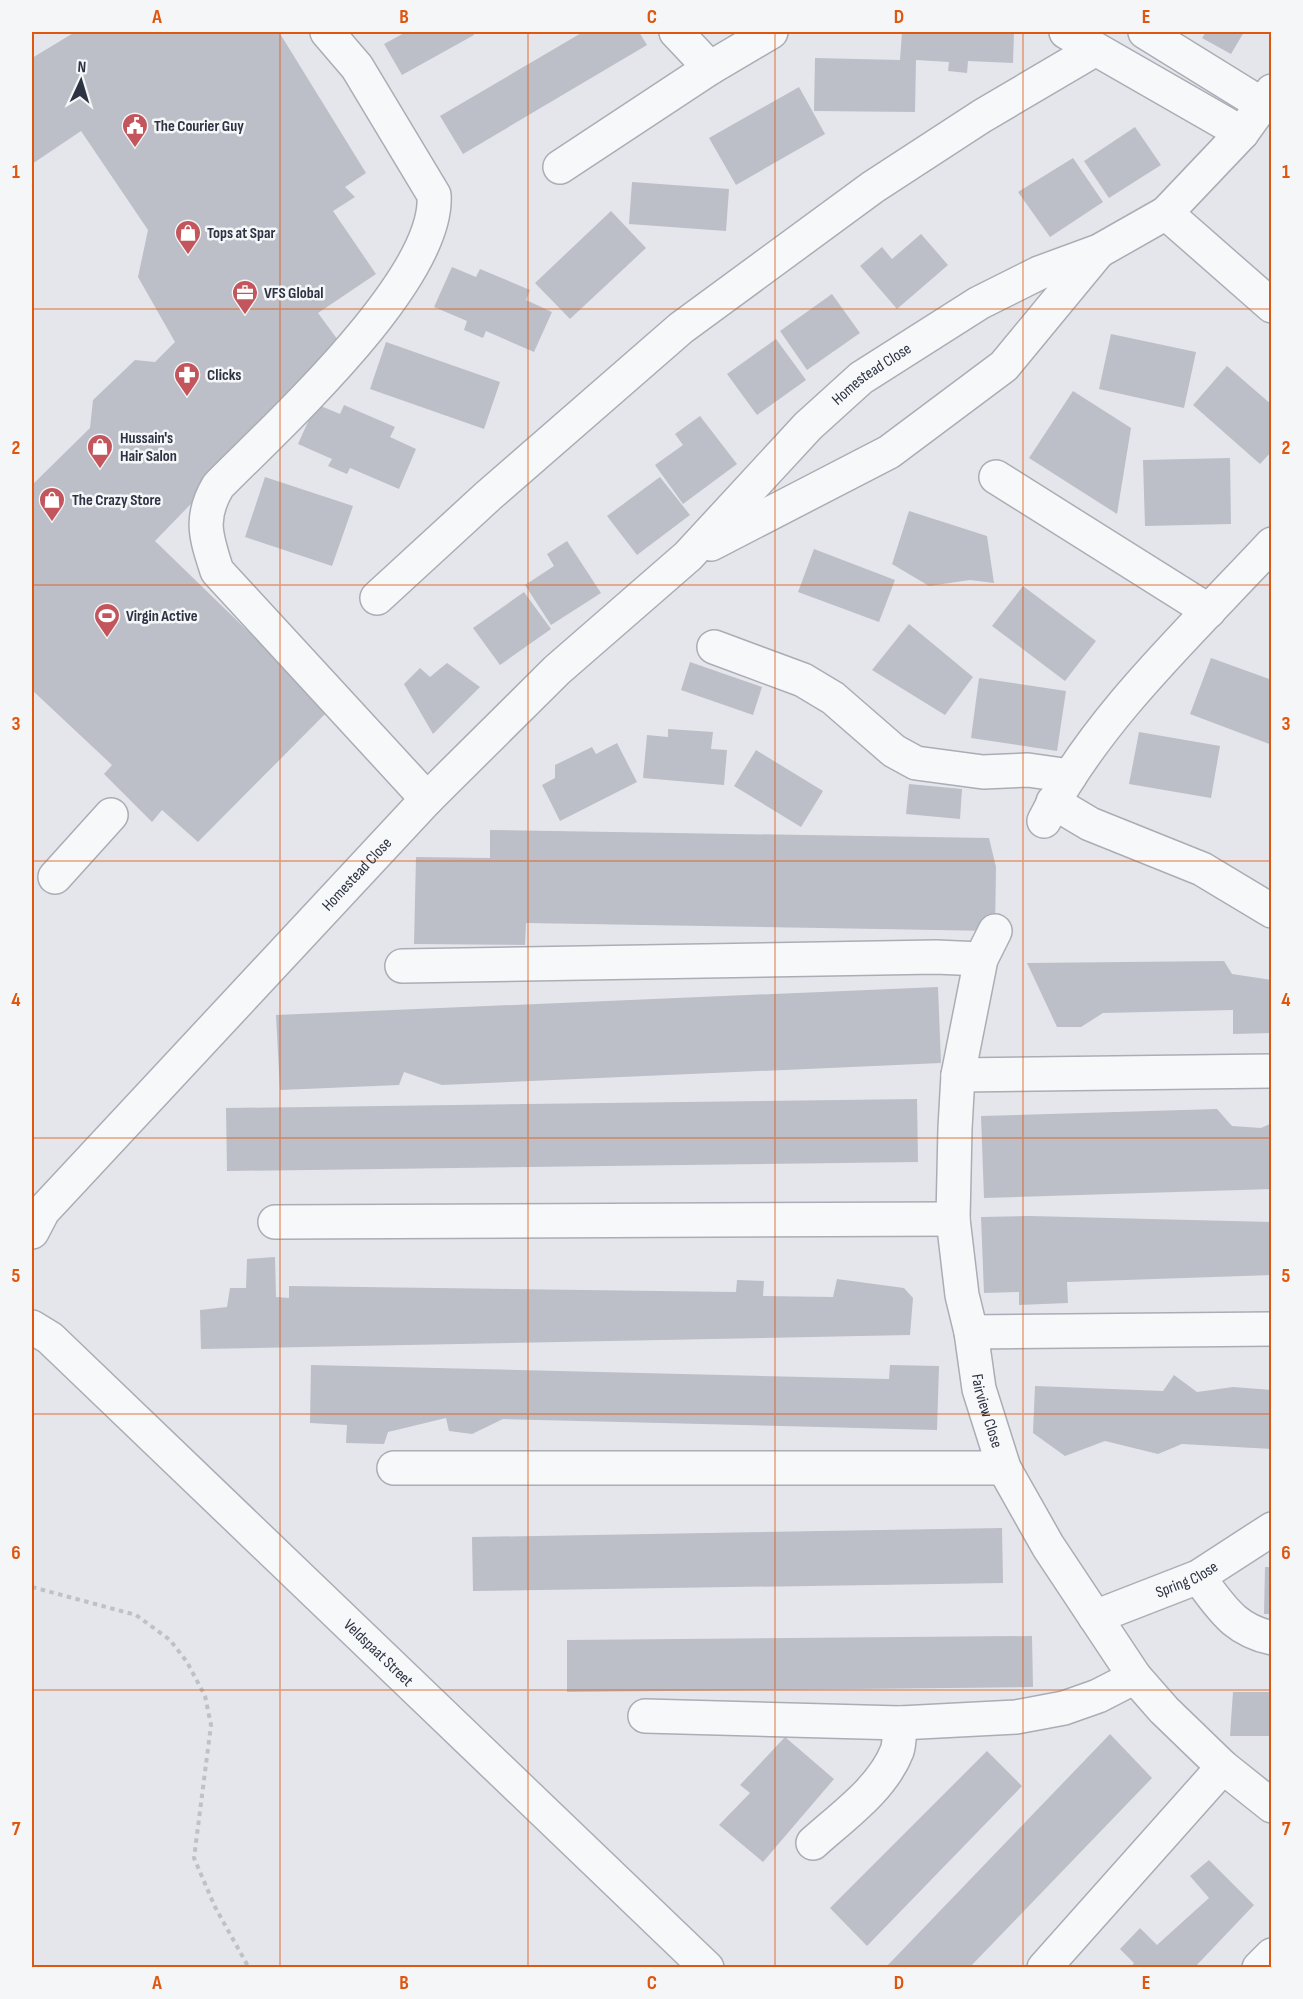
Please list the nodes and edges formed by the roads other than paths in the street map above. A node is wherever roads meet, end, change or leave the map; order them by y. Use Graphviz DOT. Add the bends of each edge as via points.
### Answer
graph roads {
  1 [pos="327,32"];
  2 [pos="676,32"];
  3 [pos="771,32"];
  4 [pos="1066,32"];
  5 [pos="1145,32"];
  6 [pos="1094,50"];
  7 [pos="710,68"];
  8 [pos="1268,98"];
  9 [pos="1242,134"];
  10 [pos="560,166"];
  11 [pos="1166,213"];
  12 [pos="1099,251"];
  13 [pos="1272,306"];
  14 [pos="996,477"];
  15 [pos="1272,544"];
  16 [pos="688,556"];
  17 [pos="377,598"];
  18 [pos="1209,611"];
  19 [pos="714,647"];
  20 [pos="427,799"];
  21 [pos="1056,800"];
  22 [pos="111,815"];
  23 [pos="55,877"];
  24 [pos="1272,911"];
  25 [pos="996,931"];
  26 [pos="981,960"];
  27 [pos="402,966"];
  28 [pos="1272,1071"];
  29 [pos="958,1075"];
  30 [pos="35,1219"];
  31 [pos="953,1219"];
  32 [pos="275,1222"];
  33 [pos="32,1308"];
  34 [pos="1272,1329"];
  35 [pos="971,1332"];
  36 [pos="41,1333"];
  37 [pos="394,1468"];
  38 [pos="1004,1468"];
  39 [pos="1272,1529"];
  40 [pos="1198,1577"];
  41 [pos="1095,1617"];
  42 [pos="1272,1638"];
  43 [pos="1135,1677"];
  44 [pos="645,1716"];
  45 [pos="900,1723"];
  46 [pos="1224,1767"];
  47 [pos="1270,1808"];
  48 [pos="813,1843"];
  49 [pos="1272,1955"];
  50 [pos="707,1968"];
  51 [pos="1044,1968"];
  52 [pos="1259,1968"];
  1 -- 20 [label="street" via="357,67 434,195 435,213 417,256 391,298 354,347 218,486 208,503 205,524 217,571"];
  2 -- 7 [label="street"];
  3 -- 7 [label="street"];
  4 -- 6 [label="street"];
  5 -- 8 [label="street"];
  6 -- 9 [label="street"];
  6 -- 17 [label="street" via="873,187 681,328"];
  7 -- 10 [label="street"];
  8 -- 9 [label="street, Homestead Close"];
  9 -- 11 [label="street, Homestead Close"];
  11 -- 12 [label="street, Homestead Close"];
  11 -- 13 [label="street"];
  12 -- 16 [label="street, Homestead Close" via="1004,366 889,452"];
  12 -- 16 [label="street, Homestead Close" via="1039,273 979,303 861,378 808,426"];
  14 -- 18 [label="street"];
  15 -- 18 [label="street"];
  16 -- 20 [label="street, Homestead Close" via="556,670"];
  18 -- 21 [label="street" via="1105,726"];
  19 -- 21 [label="street" via="803,680 833,698 894,751 916,762 983,772 1029,770"];
  20 -- 30 [label="street, Homestead Close"];
  21 -- 24 [label="street" via="1090,824 1202,869"];
  22 -- 23 [label="street"];
  25 -- 26 [label="street, Fairview Close"];
  26 -- 27 [label="street" via="936,957"];
  26 -- 29 [label="street, Fairview Close"];
  28 -- 29 [label="street"];
  29 -- 31 [label="street, Fairview Close"];
  31 -- 32 [label="street"];
  31 -- 35 [label="street, Fairview Close" via="962,1295"];
  33 -- 36 [label="street, Veldspaat Street"];
  34 -- 35 [label="street"];
  35 -- 38 [label="street, Fairview Close" via="979,1389"];
  36 -- 50 [label="street, Veldspaat Street"];
  37 -- 38 [label="street"];
  38 -- 41 [label="street, Fairview Close" via="1048,1546"];
  39 -- 40 [label="street, Spring Close"];
  40 -- 41 [label="street, Spring Close"];
  40 -- 42 [label="street" via="1238,1625 1250,1633"];
  41 -- 43 [label="street, Fairview Close"];
  43 -- 45 [label="street" via="1064,1708 1016,1717"];
  43 -- 46 [label="street, Fairview Close"];
  44 -- 45 [label="street"];
  45 -- 48 [label="street" via="898,1748 888,1769 869,1793"];
  46 -- 47 [label="street, Fairview Close"];
  46 -- 51 [label="street"];
  49 -- 52 [label="street"];
}
